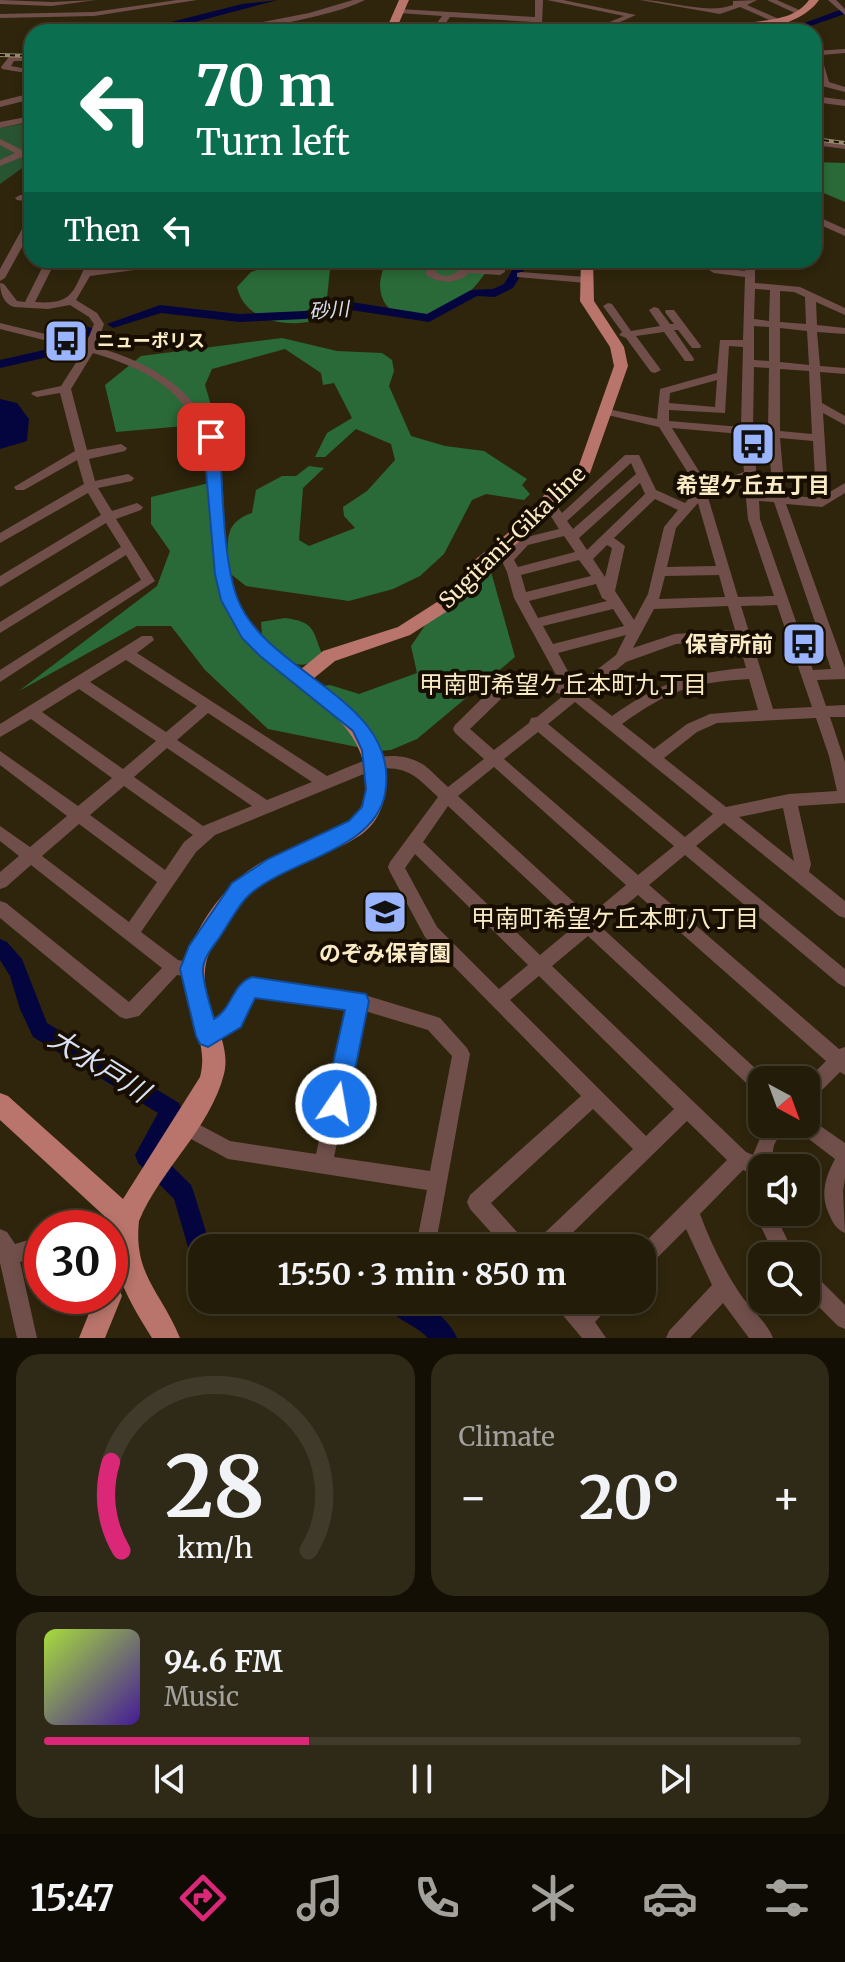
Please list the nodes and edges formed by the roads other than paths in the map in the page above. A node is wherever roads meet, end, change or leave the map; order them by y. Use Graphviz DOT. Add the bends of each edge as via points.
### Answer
graph roads {
  1 [pos="92,0"];
  2 [pos="155,0"];
  3 [pos="361,0"];
  4 [pos="404,0"];
  5 [pos="539,0"];
  6 [pos="551,0"];
  7 [pos="644,0"];
  8 [pos="726,0"];
  9 [pos="753,0"];
  10 [pos="771,0"];
  11 [pos="814,0"];
  12 [pos="832,0"];
  13 [pos="8,2"];
  14 [pos="197,2"];
  15 [pos="569,2"];
  16 [pos="679,2"];
  17 [pos="448,4"];
  18 [pos="164,5"];
  19 [pos="741,5"];
  20 [pos="399,11"];
  21 [pos="844,12"];
  22 [pos="802,13"];
  23 [pos="451,15"];
  24 [pos="0,16"];
  25 [pos="777,20"];
  26 [pos="260,24"];
  27 [pos="393,24"];
  28 [pos="444,24"];
  29 [pos="533,24"];
  30 [pos="538,24"];
  31 [pos="610,24"];
  32 [pos="760,24"];
  33 [pos="845,51"];
  34 [pos="0,53"];
  35 [pos="822,53"];
  36 [pos="24,56"];
  37 [pos="24,58"];
  38 [pos="2,67"];
  39 [pos="24,71"];
  40 [pos="822,75"];
  41 [pos="845,90"];
  42 [pos="24,98"];
  43 [pos="822,100"];
  44 [pos="845,103"];
  45 [pos="0,104"];
  46 [pos="24,120"];
  47 [pos="0,125"];
  48 [pos="0,142"];
  49 [pos="822,143"];
  50 [pos="845,146"];
  51 [pos="21,154"];
  52 [pos="24,155"];
  53 [pos="0,163"];
  54 [pos="20,198"];
  55 [pos="24,198"];
  56 [pos="822,222"];
  57 [pos="845,233"];
  58 [pos="24,234"];
  59 [pos="47,268"];
  60 [pos="89,268"];
  61 [pos="114,268"];
  62 [pos="431,268"];
  63 [pos="465,268"];
  64 [pos="482,268"];
  65 [pos="500,268"];
  66 [pos="587,268"];
  67 [pos="730,268"];
  68 [pos="750,268"];
  69 [pos="86,274"];
  70 [pos="521,275"];
  71 [pos="0,278"];
  72 [pos="586,280"];
  73 [pos="750,280"];
  74 [pos="0,286"];
  75 [pos="775,288"];
  76 [pos="810,295"];
  77 [pos="72,302"];
  78 [pos="29,305"];
  79 [pos="608,306"];
  80 [pos="654,310"];
  81 [pos="670,312"];
  82 [pos="845,312"];
  83 [pos="749,322"];
  84 [pos="775,324"];
  85 [pos="0,326"];
  86 [pos="680,326"];
  87 [pos="667,328"];
  88 [pos="812,328"];
  89 [pos="845,331"];
  90 [pos="630,334"];
  91 [pos="612,337"];
  92 [pos="749,344"];
  93 [pos="696,346"];
  94 [pos="89,351"];
  95 [pos="689,359"];
  96 [pos="749,363"];
  97 [pos="775,365"];
  98 [pos="814,368"];
  99 [pos="655,370"];
  100 [pos="845,371"];
  101 [pos="723,375"];
  102 [pos="65,389"];
  103 [pos="37,394"];
  104 [pos="815,404"];
  105 [pos="663,406"];
  106 [pos="607,412"];
  107 [pos="845,421"];
  108 [pos="663,424"];
  109 [pos="747,431"];
  110 [pos="774,434"];
  111 [pos="818,438"];
  112 [pos="121,448"];
  113 [pos="83,454"];
  114 [pos="642,475"];
  115 [pos="749,475"];
  116 [pos="128,478"];
  117 [pos="90,486"];
  118 [pos="20,487"];
  119 [pos="845,487"];
  120 [pos="701,492"];
  121 [pos="651,493"];
  122 [pos="750,496"];
  123 [pos="779,498"];
  124 [pos="548,502"];
  125 [pos="822,503"];
  126 [pos="137,507"];
  127 [pos="686,508"];
  128 [pos="109,516"];
  129 [pos="566,530"];
  130 [pos="0,539"];
  131 [pos="605,539"];
  132 [pos="128,548"];
  133 [pos="583,557"];
  134 [pos="724,570"];
  135 [pos="514,572"];
  136 [pos="661,572"];
  137 [pos="597,579"];
  138 [pos="0,582"];
  139 [pos="521,598"];
  140 [pos="610,599"];
  141 [pos="783,600"];
  142 [pos="733,601"];
  143 [pos="651,604"];
  144 [pos="4,620"];
  145 [pos="536,623"];
  146 [pos="632,631"];
  147 [pos="743,634"];
  148 [pos="147,640"];
  149 [pos="551,650"];
  150 [pos="126,653"];
  151 [pos="621,658"];
  152 [pos="755,673"];
  153 [pos="843,674"];
  154 [pos="808,675"];
  155 [pos="0,677"];
  156 [pos="301,679"];
  157 [pos="80,682"];
  158 [pos="573,693"];
  159 [pos="207,706"];
  160 [pos="845,711"];
  161 [pos="31,712"];
  162 [pos="821,712"];
  163 [pos="767,715"];
  164 [pos="536,722"];
  165 [pos="612,724"];
  166 [pos="0,731"];
  167 [pos="167,740"];
  168 [pos="0,757"];
  169 [pos="654,757"];
  170 [pos="493,758"];
  171 [pos="375,763"];
  172 [pos="124,777"];
  173 [pos="326,783"];
  174 [pos="447,796"];
  175 [pos="845,796"];
  176 [pos="789,800"];
  177 [pos="265,807"];
  178 [pos="724,814"];
  179 [pos="79,816"];
  180 [pos="0,832"];
  181 [pos="203,834"];
  182 [pos="414,843"];
  183 [pos="685,846"];
  184 [pos="32,856"];
  185 [pos="800,875"];
  186 [pos="167,881"];
  187 [pos="0,882"];
  188 [pos="638,885"];
  189 [pos="0,908"];
  190 [pos="845,911"];
  191 [pos="589,926"];
  192 [pos="131,933"];
  193 [pos="540,965"];
  194 [pos="183,968"];
  195 [pos="845,979"];
  196 [pos="498,1000"];
  197 [pos="358,1001"];
  198 [pos="208,1036"];
  199 [pos="843,1061"];
  200 [pos="748,1073"];
  201 [pos="820,1082"];
  202 [pos="593,1097"];
  203 [pos="0,1104"];
  204 [pos="687,1109"];
  205 [pos="185,1126"];
  206 [pos="820,1137"];
  207 [pos="646,1149"];
  208 [pos="845,1157"];
  209 [pos="748,1161"];
  210 [pos="748,1165"];
  211 [pos="323,1166"];
  212 [pos="438,1182"];
  213 [pos="106,1210"];
  214 [pos="128,1211"];
  215 [pos="689,1211"];
  216 [pos="845,1223"];
  217 [pos="428,1234"];
  218 [pos="506,1234"];
  219 [pos="558,1234"];
  220 [pos="656,1245"];
  221 [pos="24,1246"];
  222 [pos="4,1247"];
  223 [pos="723,1288"];
  224 [pos="820,1294"];
  225 [pos="128,1301"];
  226 [pos="104,1314"];
  227 [pos="576,1314"];
  228 [pos="589,1314"];
  229 [pos="845,1319"];
  230 [pos="582,1321"];
  231 [pos="27,1338"];
  232 [pos="92,1338"];
  233 [pos="167,1338"];
  234 [pos="596,1338"];
  235 [pos="676,1338"];
  236 [pos="763,1338"];
  1 -- 13 [label="street"];
  2 -- 18 [label="street"];
  3 -- 26 [label="street"];
  4 -- 20 [label="main road"];
  5 -- 30 [label="street"];
  6 -- 15 [label="street"];
  7 -- 16 [label="street"];
  8 -- 19 [label="street"];
  9 -- 19 [label="street"];
  10 -- 22 [label="street"];
  11 -- 22 [label="main road"];
  12 -- 21 [label="street"];
  14 -- 18 [label="street"];
  15 -- 31 [label="street" via="632,15"];
  16 -- 19 [label="street" via="720,12"];
  17 -- 23 [label="street" via="455,9"];
  18 -- 24 [label="street" via="82,15"];
  19 -- 25 [label="street"];
  20 -- 23 [label="street"];
  20 -- 27 [label="main road"];
  22 -- 25 [label="main road"];
  23 -- 28 [label="street"];
  23 -- 29 [label="street" via="503,13"];
  25 -- 32 [label="main road"];
  33 -- 35 [label="street"];
  34 -- 36 [label="street"];
  37 -- 38 [label="street"];
  38 -- 39 [label="street"];
  40 -- 41 [label="street" via="825,84"];
  42 -- 45 [label="street"];
  43 -- 44 [label="street"];
  46 -- 47 [label="street"];
  48 -- 51 [label="street"];
  49 -- 50 [label="street"];
  51 -- 52 [label="street"];
  51 -- 53 [label="street"];
  54 -- 55 [label="street"];
  56 -- 57 [label="street"];
  58 -- 71 [label="street"];
  59 -- 78 [label="street"];
  60 -- 69 [label="street"];
  61 -- 69 [label="street"];
  62 -- 63 [label="street" via="438,279 455,278"];
  64 -- 65 [label="street"];
  66 -- 72 [label="main road, Sugitani-Gika line"];
  67 -- 73 [label="street"];
  68 -- 73 [label="street"];
  69 -- 77 [label="street"];
  70 -- 72 [label="street"];
  72 -- 91 [label="main road, Sugitani-Gika line" via="587,301"];
  73 -- 75 [label="street"];
  73 -- 83 [label="street"];
  74 -- 78 [label="street" via="14,304"];
  75 -- 76 [label="street"];
  75 -- 84 [label="street"];
  76 -- 82 [label="street"];
  76 -- 88 [label="street"];
  77 -- 78 [label="street"];
  77 -- 94 [label="street" via="99,324"];
  79 -- 90 [label="street"];
  80 -- 87 [label="street"];
  81 -- 86 [label="street"];
  83 -- 84 [label="street"];
  83 -- 92 [label="street"];
  84 -- 88 [label="street"];
  84 -- 97 [label="street"];
  85 -- 94 [label="street"];
  86 -- 87 [label="street"];
  86 -- 93 [label="street"];
  87 -- 90 [label="street"];
  87 -- 95 [label="street"];
  88 -- 89 [label="street"];
  88 -- 98 [label="street"];
  90 -- 91 [label="street"];
  90 -- 99 [label="street"];
  91 -- 106 [label="main road, Sugitani-Gika line" via="621,366"];
  92 -- 96 [label="street"];
  92 -- 101 [label="street" via="724,342"];
  94 -- 102 [label="street"];
  94 -- 156 [label="street" via="158,376 201,415 216,462 223,574 230,600 249,633"];
  96 -- 97 [label="street"];
  96 -- 109 [label="street"];
  97 -- 98 [label="street"];
  97 -- 110 [label="street"];
  98 -- 100 [label="street"];
  98 -- 104 [label="street"];
  101 -- 105 [label="street" via="664,391"];
  101 -- 105 [label="street" via="721,411"];
  102 -- 103 [label="street"];
  102 -- 113 [label="street"];
  104 -- 107 [label="street"];
  104 -- 111 [label="street"];
  105 -- 108 [label="street"];
  106 -- 108 [label="street"];
  106 -- 124 [label="main road, Sugitani-Gika line" via="585,470"];
  108 -- 109 [label="street"];
  108 -- 120 [label="street"];
  109 -- 110 [label="street"];
  109 -- 115 [label="street"];
  110 -- 111 [label="street"];
  110 -- 123 [label="street"];
  111 -- 125 [label="street"];
  112 -- 113 [label="street"];
  113 -- 117 [label="street"];
  113 -- 118 [label="street"];
  114 -- 121 [label="street"];
  114 -- 129 [label="street"];
  114 -- 129 [label="street" via="635,458 629,458"];
  115 -- 120 [label="street"];
  115 -- 122 [label="street"];
  116 -- 117 [label="street"];
  117 -- 128 [label="street"];
  117 -- 130 [label="street"];
  119 -- 125 [label="street"];
  120 -- 127 [label="street"];
  120 -- 134 [label="street"];
  121 -- 127 [label="street"];
  121 -- 131 [label="street"];
  122 -- 123 [label="street"];
  122 -- 141 [label="street"];
  123 -- 125 [label="street"];
  123 -- 153 [label="street"];
  124 -- 129 [label="street"];
  124 -- 156 [label="main road, Sugitani-Gika line" via="425,620 329,656"];
  126 -- 128 [label="street"];
  127 -- 136 [label="street" via="670,527"];
  128 -- 132 [label="street"];
  128 -- 138 [label="street"];
  129 -- 133 [label="street"];
  129 -- 135 [label="street" via="524,542 507,559"];
  131 -- 133 [label="street"];
  131 -- 140 [label="street" via="619,546"];
  132 -- 144 [label="street"];
  132 -- 155 [label="street" via="148,581"];
  133 -- 135 [label="street"];
  133 -- 137 [label="street"];
  134 -- 136 [label="street"];
  134 -- 142 [label="street"];
  135 -- 139 [label="street"];
  136 -- 143 [label="street"];
  137 -- 139 [label="street"];
  137 -- 140 [label="street"];
  139 -- 145 [label="street"];
  140 -- 145 [label="street"];
  140 -- 146 [label="street"];
  141 -- 142 [label="street"];
  141 -- 154 [label="street"];
  142 -- 143 [label="street"];
  142 -- 147 [label="street"];
  143 -- 146 [label="street"];
  145 -- 149 [label="street"];
  146 -- 149 [label="street"];
  146 -- 151 [label="street"];
  147 -- 151 [label="street" via="675,639"];
  147 -- 152 [label="street"];
  148 -- 150 [label="street"];
  149 -- 158 [label="street"];
  150 -- 157 [label="street"];
  150 -- 159 [label="street"];
  151 -- 158 [label="street"];
  152 -- 163 [label="street"];
  152 -- 165 [label="street" via="672,684"];
  153 -- 154 [label="street"];
  154 -- 162 [label="street"];
  156 -- 171 [label="main road" via="360,726"];
  157 -- 161 [label="street"];
  157 -- 167 [label="street"];
  158 -- 164 [label="street"];
  158 -- 165 [label="street"];
  158 -- 170 [label="street" via="522,677 500,691 460,729"];
  159 -- 167 [label="street"];
  159 -- 173 [label="street"];
  160 -- 162 [label="street"];
  161 -- 166 [label="street"];
  161 -- 172 [label="street"];
  162 -- 163 [label="street"];
  162 -- 175 [label="street"];
  163 -- 169 [label="street" via="707,720"];
  164 -- 170 [label="street"];
  164 -- 183 [label="street"];
  165 -- 169 [label="street"];
  167 -- 172 [label="street"];
  167 -- 177 [label="street"];
  168 -- 179 [label="street"];
  169 -- 178 [label="street"];
  170 -- 174 [label="street"];
  170 -- 188 [label="street"];
  171 -- 173 [label="street"];
  171 -- 174 [label="street" via="414,766"];
  171 -- 194 [label="main road" via="376,789 367,817 335,840 258,874 240,890"];
  172 -- 179 [label="street"];
  172 -- 181 [label="street"];
  173 -- 177 [label="street"];
  174 -- 182 [label="street"];
  174 -- 191 [label="street"];
  175 -- 176 [label="street"];
  176 -- 178 [label="street"];
  176 -- 185 [label="street" via="803,864"];
  177 -- 181 [label="street"];
  178 -- 183 [label="street"];
  178 -- 185 [label="street"];
  179 -- 184 [label="street"];
  179 -- 186 [label="street"];
  180 -- 184 [label="street"];
  181 -- 186 [label="street"];
  182 -- 193 [label="street"];
  182 -- 196 [label="street" via="397,873 431,932"];
  183 -- 188 [label="street"];
  183 -- 195 [label="street"];
  184 -- 187 [label="street"];
  184 -- 192 [label="street"];
  185 -- 190 [label="street"];
  186 -- 192 [label="street"];
  188 -- 191 [label="street"];
  188 -- 199 [label="street"];
  189 -- 194 [label="street" via="126,1011"];
  191 -- 193 [label="street"];
  191 -- 200 [label="street"];
  192 -- 194 [label="street"];
  193 -- 196 [label="street"];
  193 -- 204 [label="street"];
  194 -- 198 [label="main road"];
  196 -- 202 [label="street"];
  197 -- 198 [label="street" via="252,987 233,1020"];
  197 -- 211 [label="street"];
  197 -- 212 [label="street" via="434,1024 460,1051"];
  198 -- 205 [label="main road" via="211,1078"];
  199 -- 201 [label="street"];
  202 -- 207 [label="street"];
  202 -- 218 [label="street" via="477,1202"];
  203 -- 213 [label="main road"];
  204 -- 207 [label="street"];
  204 -- 209 [label="street"];
  205 -- 211 [label="street" via="228,1150"];
  205 -- 214 [label="main road"];
  206 -- 208 [label="street"];
  207 -- 219 [label="street"];
  208 -- 216 [label="street" via="831,1193"];
  210 -- 215 [label="street"];
  211 -- 212 [label="street"];
  212 -- 217 [label="street"];
  215 -- 220 [label="street"];
  215 -- 223 [label="street"];
  221 -- 222 [label="street"];
  222 -- 231 [label="street"];
  223 -- 235 [label="street"];
  223 -- 236 [label="street"];
  224 -- 229 [label="street"];
  225 -- 233 [label="main road"];
  226 -- 232 [label="main road"];
  227 -- 230 [label="street"];
  228 -- 230 [label="street"];
  230 -- 234 [label="street"];
}
